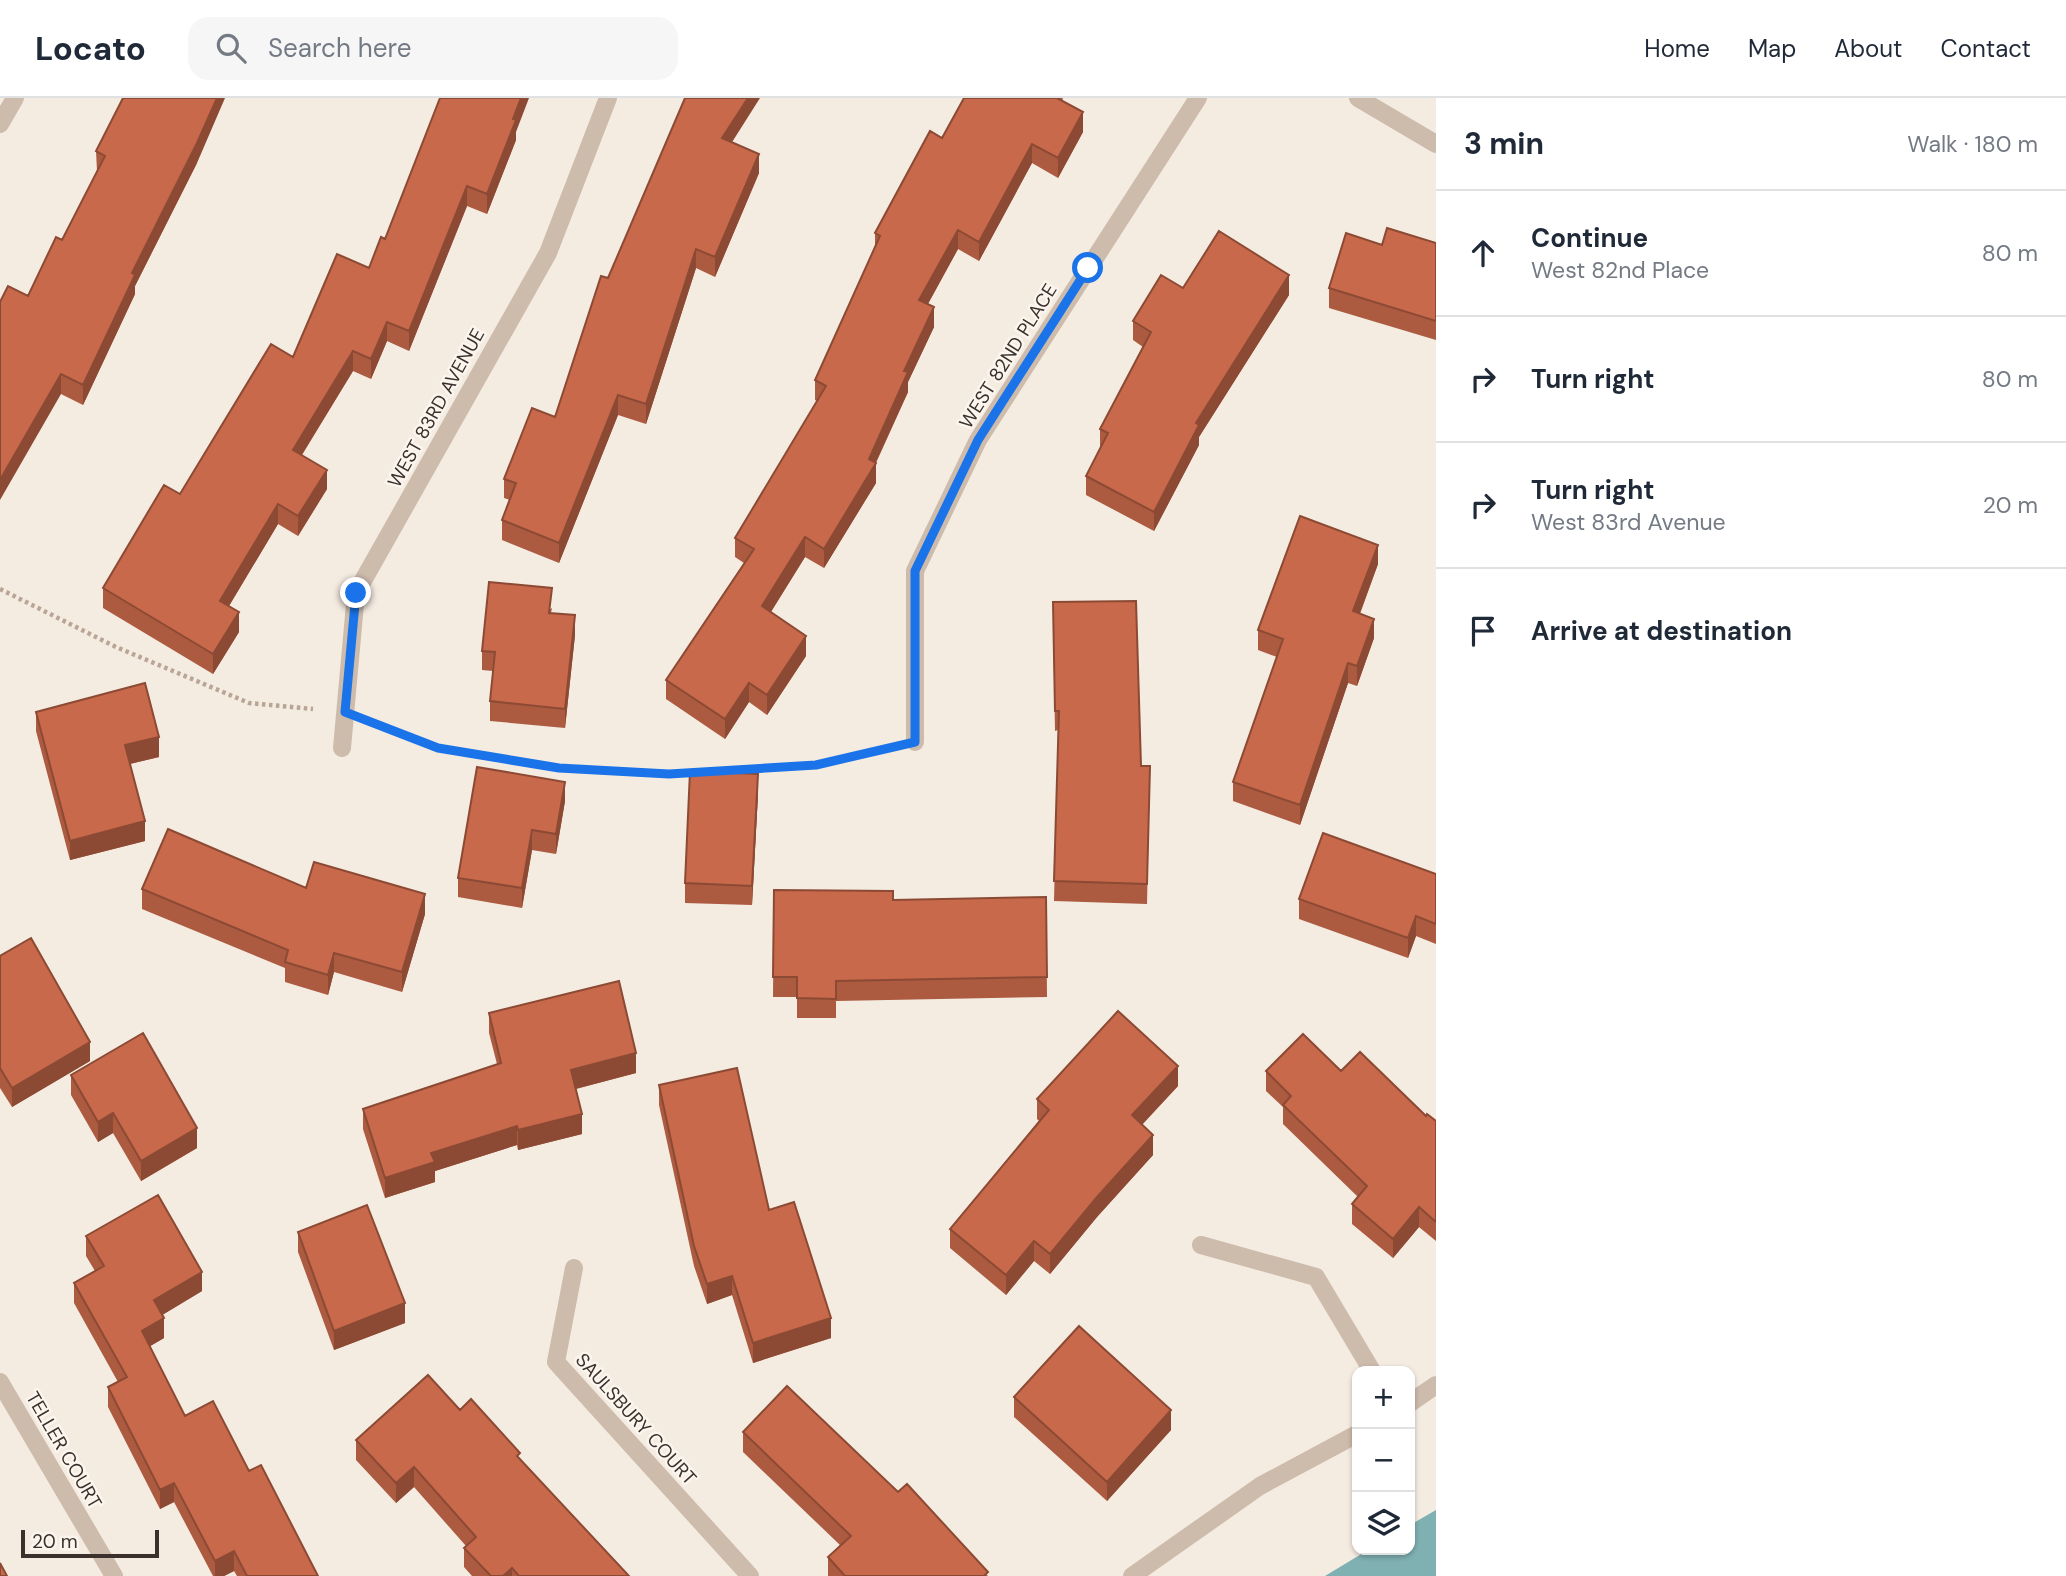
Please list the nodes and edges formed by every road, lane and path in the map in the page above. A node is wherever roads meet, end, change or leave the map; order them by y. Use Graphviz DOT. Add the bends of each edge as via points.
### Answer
graph roads {
  1 [pos="15,98"];
  2 [pos="608,98"];
  3 [pos="1198,98"];
  4 [pos="1358,98"];
  5 [pos="0,124"];
  6 [pos="1436,144"];
  7 [pos="0,589"];
  8 [pos="345,712"];
  9 [pos="915,742"];
  10 [pos="342,748"];
  11 [pos="1201,1245"];
  12 [pos="574,1268"];
  13 [pos="1369,1366"];
  14 [pos="0,1382"];
  15 [pos="1436,1385"];
  16 [pos="1415,1400"];
  17 [pos="1352,1437"];
  18 [pos="114,1576"];
  19 [pos="750,1576"];
  20 [pos="1132,1576"];
  1 -- 5 [label="street"];
  2 -- 8 [label="street, WEST 83RD AVENUE" via="548,253 356,593"];
  3 -- 9 [label="street, WEST 82ND PLACE" via="978,440 915,571"];
  4 -- 6 [label="street"];
  7 -- 8 [label="path" via="116,648 249,704"];
  8 -- 9 [label="path" via="438,748 559,768 669,774 816,765"];
  8 -- 10 [label="street, WEST 83RD AVENUE"];
  11 -- 13 [label="street" via="1316,1277"];
  12 -- 19 [label="street, SAULSBURY COURT" via="556,1362"];
  14 -- 18 [label="street, TELLER COURT"];
  15 -- 16 [label="street"];
  17 -- 20 [label="street" via="1260,1486"];
}
